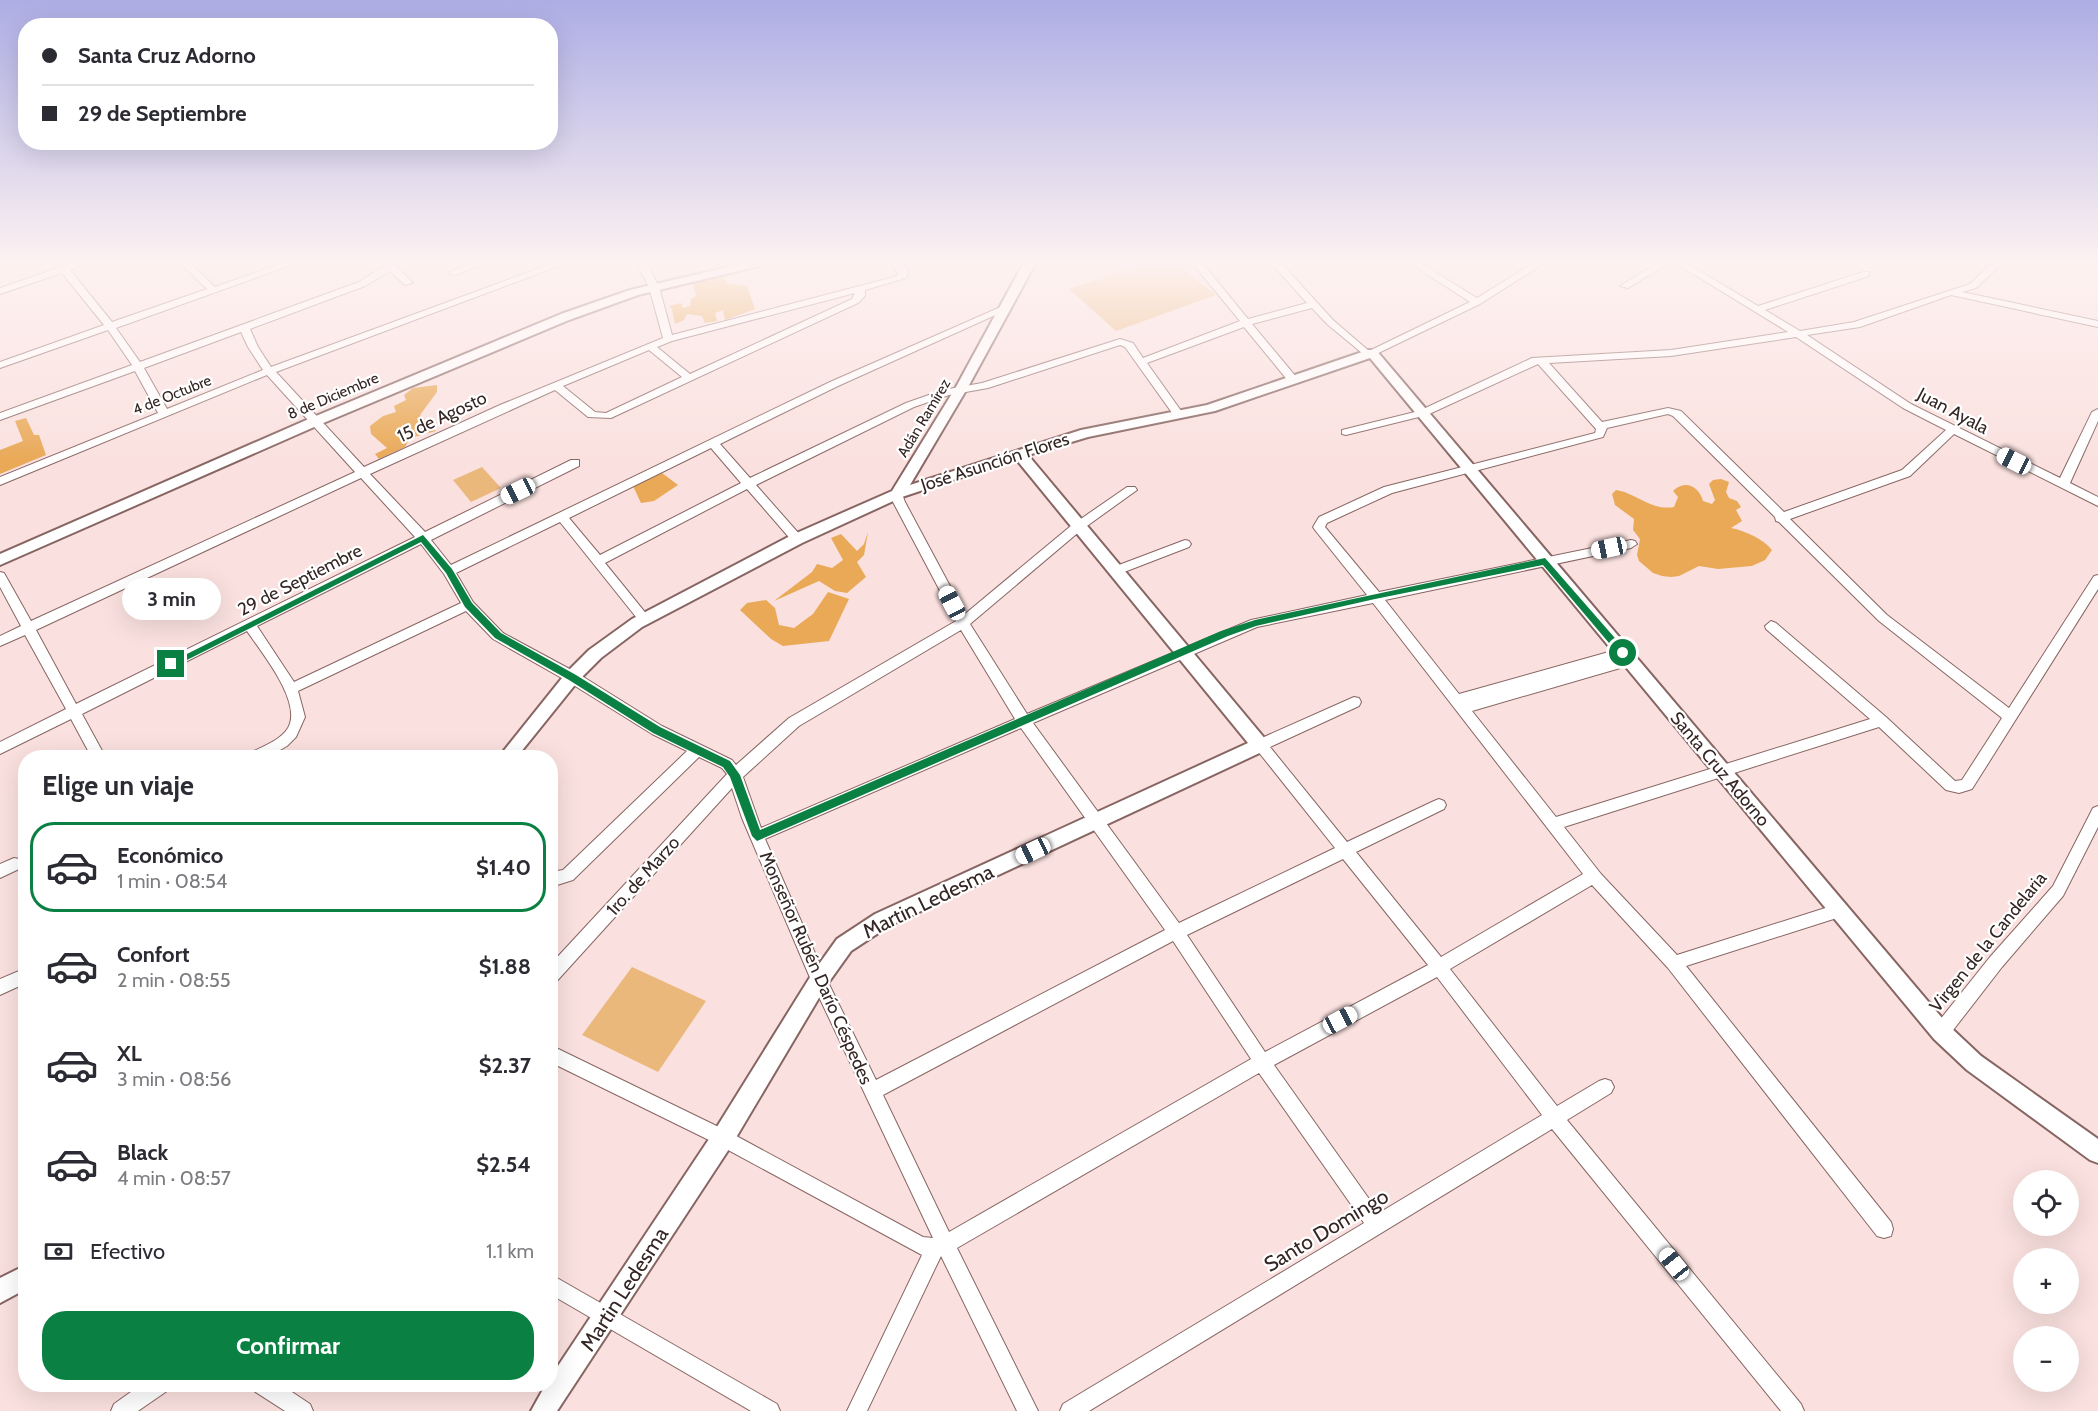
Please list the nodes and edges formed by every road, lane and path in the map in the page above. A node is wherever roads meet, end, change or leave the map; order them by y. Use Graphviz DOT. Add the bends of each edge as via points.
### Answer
graph roads {
  1 [pos="103,330"];
  2 [pos="113,330"];
  3 [pos="236,330"];
  4 [pos="245,330"];
  5 [pos="381,330"];
  6 [pos="534,330"];
  7 [pos="666,330"];
  8 [pos="704,330"];
  9 [pos="792,330"];
  10 [pos="957,330"];
  11 [pos="994,330"];
  12 [pos="1226,330"];
  13 [pos="1253,330"];
  14 [pos="1343,330"];
  15 [pos="1420,330"];
  16 [pos="1791,330"];
  17 [pos="1832,330"];
  18 [pos="1800,335"];
  19 [pos="668,339"];
  20 [pos="650,346"];
  21 [pos="1370,354"];
  22 [pos="1540,360"];
  23 [pos="1142,362"];
  24 [pos="0,365"];
  25 [pos="137,365"];
  26 [pos="269,371"];
  27 [pos="688,377"];
  28 [pos="1293,380"];
  29 [pos="555,385"];
  30 [pos="960,390"];
  31 [pos="2097,412"];
  32 [pos="1423,413"];
  33 [pos="164,414"];
  34 [pos="1179,415"];
  35 [pos="0,417"];
  36 [pos="316,421"];
  37 [pos="1599,426"];
  38 [pos="1952,430"];
  39 [pos="1346,432"];
  40 [pos="712,441"];
  41 [pos="1019,453"];
  42 [pos="575,463"];
  43 [pos="1467,470"];
  44 [pos="363,472"];
  45 [pos="0,481"];
  46 [pos="748,484"];
  47 [pos="2063,485"];
  48 [pos="1131,490"];
  49 [pos="897,494"];
  50 [pos="2098,502"];
  51 [pos="561,516"];
  52 [pos="1780,518"];
  53 [pos="1076,528"];
  54 [pos="423,538"];
  55 [pos="797,539"];
  56 [pos="1185,544"];
  57 [pos="1631,544"];
  58 [pos="0,560"];
  59 [pos="1545,561"];
  60 [pos="597,562"];
  61 [pos="449,571"];
  62 [pos="1115,571"];
  63 [pos="0,576"];
  64 [pos="2098,579"];
  65 [pos="1375,596"];
  66 [pos="468,605"];
  67 [pos="644,619"];
  68 [pos="963,623"];
  69 [pos="250,626"];
  70 [pos="1771,626"];
  71 [pos="29,627"];
  72 [pos="0,641"];
  73 [pos="1184,653"];
  74 [pos="1626,657"];
  75 [pos="572,677"];
  76 [pos="291,689"];
  77 [pos="1354,702"];
  78 [pos="1460,704"];
  79 [pos="73,711"];
  80 [pos="2010,717"];
  81 [pos="1881,721"];
  82 [pos="1024,722"];
  83 [pos="1260,745"];
  84 [pos="0,748"];
  85 [pos="698,749"];
  86 [pos="95,750"];
  87 [pos="267,750"];
  88 [pos="513,750"];
  89 [pos="1721,771"];
  90 [pos="735,775"];
  91 [pos="1439,806"];
  92 [pos="2098,812"];
  93 [pos="1098,821"];
  94 [pos="1553,824"];
  95 [pos="757,836"];
  96 [pos="1345,850"];
  97 [pos="15,864"];
  98 [pos="0,871"];
  99 [pos="1594,876"];
  100 [pos="558,877"];
  101 [pos="1838,911"];
  102 [pos="1176,932"];
  103 [pos="1674,963"];
  104 [pos="1439,967"];
  105 [pos="558,968"];
  106 [pos="18,979"];
  107 [pos="819,980"];
  108 [pos="0,987"];
  109 [pos="1941,1032"];
  110 [pos="558,1057"];
  111 [pos="1262,1062"];
  112 [pos="1605,1087"];
  113 [pos="871,1092"];
  114 [pos="1555,1118"];
  115 [pos="723,1138"];
  116 [pos="2098,1152"];
  117 [pos="1377,1226"];
  118 [pos="1884,1229"];
  119 [pos="940,1245"];
  120 [pos="18,1281"];
  121 [pos="558,1287"];
  122 [pos="0,1291"];
  123 [pos="607,1317"];
  124 [pos="558,1389"];
  125 [pos="148,1392"];
  126 [pos="273,1392"];
  127 [pos="556,1392"];
  128 [pos="121,1411"];
  129 [pos="303,1411"];
  130 [pos="543,1411"];
  131 [pos="771,1411"];
  132 [pos="857,1411"];
  133 [pos="1028,1411"];
  134 [pos="1070,1411"];
  135 [pos="1794,1411"];
  1 -- 24 [label="street"];
  2 -- 25 [label="street"];
  3 -- 25 [label="street"];
  4 -- 26 [label="street"];
  5 -- 26 [label="street, 4 de Octubre"];
  6 -- 36 [label="street, 8 de Diciembre"];
  7 -- 19 [label="street"];
  8 -- 19 [label="street, 15 de Agosto"];
  9 -- 27 [label="street"];
  10 -- 40 [label="street"];
  11 -- 30 [label="street, Adán Ramírez"];
  12 -- 23 [label="street"];
  13 -- 28 [label="street"];
  14 -- 21 [label="street"];
  15 -- 21 [label="street, José Asunción Flores"];
  16 -- 18 [label="street, Juan Ayala"];
  17 -- 18 [label="street"];
  18 -- 22 [label="street" via="1628,357"];
  18 -- 38 [label="street, Juan Ayala" via="1907,406"];
  19 -- 20 [label="street, 15 de Agosto"];
  20 -- 27 [label="street"];
  20 -- 29 [label="street, 15 de Agosto"];
  21 -- 28 [label="street, José Asunción Flores"];
  21 -- 32 [label="street, Santa Cruz Adorno"];
  22 -- 32 [label="street" via="1524,363"];
  22 -- 37 [label="street"];
  23 -- 30 [label="street" via="1130,345 1120,342 984,386"];
  23 -- 34 [label="street"];
  25 -- 33 [label="street"];
  25 -- 35 [label="street"];
  26 -- 33 [label="street, 4 de Octubre"];
  26 -- 36 [label="street"];
  27 -- 29 [label="street" via="598,417"];
  28 -- 34 [label="street, José Asunción Flores"];
  29 -- 44 [label="street, 15 de Agosto"];
  30 -- 46 [label="street" via="910,405"];
  30 -- 49 [label="street, Adán Ramírez"];
  31 -- 47 [label="street"];
  32 -- 39 [label="street"];
  32 -- 43 [label="street, Santa Cruz Adorno"];
  33 -- 45 [label="street, 4 de Octubre"];
  34 -- 41 [label="street, José Asunción Flores" via="1086,433"];
  36 -- 44 [label="street"];
  36 -- 58 [label="street, 8 de Diciembre"];
  37 -- 43 [label="street" via="1599,435 1592,438"];
  37 -- 52 [label="street" via="1668,411 1677,413"];
  38 -- 47 [label="street, Juan Ayala"];
  38 -- 52 [label="street" via="1906,473"];
  40 -- 46 [label="street"];
  40 -- 51 [label="street"];
  41 -- 49 [label="street, José Asunción Flores"];
  41 -- 53 [label="street"];
  42 -- 54 [label="street, 29 de Septiembre"];
  43 -- 59 [label="street, Santa Cruz Adorno"];
  43 -- 65 [label="street" via="1388,490 1320,524 1318,527"];
  44 -- 54 [label="street"];
  44 -- 71 [label="street, 15 de Agosto"];
  46 -- 55 [label="street"];
  46 -- 60 [label="street"];
  47 -- 50 [label="street, Juan Ayala"];
  48 -- 53 [label="street, 1ro. de Marzo"];
  49 -- 55 [label="street, José Asunción Flores"];
  49 -- 68 [label="street"];
  51 -- 60 [label="street"];
  51 -- 61 [label="street"];
  52 -- 80 [label="street" via="1883,618"];
  53 -- 62 [label="street"];
  53 -- 68 [label="street, 1ro. de Marzo"];
  54 -- 61 [label="street"];
  54 -- 69 [label="street, 29 de Septiembre"];
  55 -- 67 [label="street, José Asunción Flores"];
  56 -- 62 [label="street"];
  57 -- 59 [label="street"];
  59 -- 65 [label="street"];
  59 -- 74 [label="street, Santa Cruz Adorno"];
  60 -- 67 [label="street"];
  61 -- 66 [label="street"];
  62 -- 73 [label="street"];
  63 -- 71 [label="street"];
  64 -- 80 [label="street"];
  65 -- 73 [label="street" via="1255,623"];
  65 -- 78 [label="street"];
  66 -- 75 [label="street" via="498,636"];
  66 -- 76 [label="street"];
  67 -- 75 [label="street, José Asunción Flores" via="595,654"];
  68 -- 82 [label="street"];
  68 -- 90 [label="street, 1ro. de Marzo" via="794,723"];
  69 -- 76 [label="street"];
  69 -- 79 [label="street, 29 de Septiembre"];
  70 -- 81 [label="street"];
  71 -- 72 [label="street, 15 de Agosto"];
  71 -- 79 [label="street"];
  73 -- 82 [label="street"];
  73 -- 83 [label="street"];
  74 -- 78 [label="street"];
  74 -- 89 [label="street, Santa Cruz Adorno"];
  75 -- 85 [label="street" via="657,730"];
  75 -- 88 [label="street, José Asunción Flores"];
  76 -- 87 [label="street" via="298,707 295,729"];
  77 -- 83 [label="street, Martin Ledesma"];
  78 -- 94 [label="street"];
  79 -- 84 [label="street, 29 de Septiembre"];
  79 -- 86 [label="street"];
  80 -- 81 [label="street" via="1967,785 1959,788 1951,786"];
  81 -- 89 [label="street"];
  82 -- 93 [label="street"];
  82 -- 95 [label="street"];
  83 -- 93 [label="street, Martin Ledesma"];
  83 -- 96 [label="street"];
  85 -- 90 [label="street" via="727,764"];
  85 -- 100 [label="street" via="568,875"];
  89 -- 94 [label="street"];
  89 -- 101 [label="street, Santa Cruz Adorno"];
  90 -- 95 [label="street, Monseñor Rubén Darío Céspedes"];
  90 -- 105 [label="street, 1ro. de Marzo"];
  91 -- 96 [label="street"];
  92 -- 109 [label="street, Virgen de la Candelaria" via="2058,891 1995,962"];
  93 -- 102 [label="street"];
  93 -- 107 [label="street, Martin Ledesma" via="862,932 844,945"];
  94 -- 99 [label="street"];
  95 -- 107 [label="street, Monseñor Rubén Darío Céspedes"];
  96 -- 102 [label="street"];
  96 -- 104 [label="street"];
  97 -- 98 [label="street"];
  99 -- 103 [label="street"];
  99 -- 104 [label="street"];
  101 -- 103 [label="street"];
  101 -- 109 [label="street, Santa Cruz Adorno"];
  102 -- 111 [label="street"];
  102 -- 113 [label="street"];
  103 -- 118 [label="street"];
  104 -- 111 [label="street"];
  104 -- 114 [label="street"];
  106 -- 108 [label="street"];
  107 -- 113 [label="street, Monseñor Rubén Darío Céspedes"];
  107 -- 115 [label="street, Martin Ledesma"];
  109 -- 116 [label="street, Santa Cruz Adorno" via="1974,1063"];
  110 -- 115 [label="street"];
  111 -- 117 [label="street"];
  111 -- 119 [label="street"];
  112 -- 114 [label="street, Santo Domingo"];
  113 -- 119 [label="street, Monseñor Rubén Darío Céspedes"];
  114 -- 117 [label="street, Santo Domingo"];
  114 -- 135 [label="street"];
  115 -- 119 [label="street" via="920,1245"];
  115 -- 123 [label="street, Martin Ledesma"];
  117 -- 134 [label="street, Santo Domingo"];
  119 -- 132 [label="street"];
  119 -- 133 [label="street, Monseñor Rubén Darío Céspedes"];
  120 -- 122 [label="street"];
  121 -- 123 [label="street"];
  123 -- 124 [label="street, Martin Ledesma"];
  123 -- 131 [label="street"];
  125 -- 128 [label="street"];
  126 -- 129 [label="street"];
  127 -- 130 [label="street, Martin Ledesma"];
}
